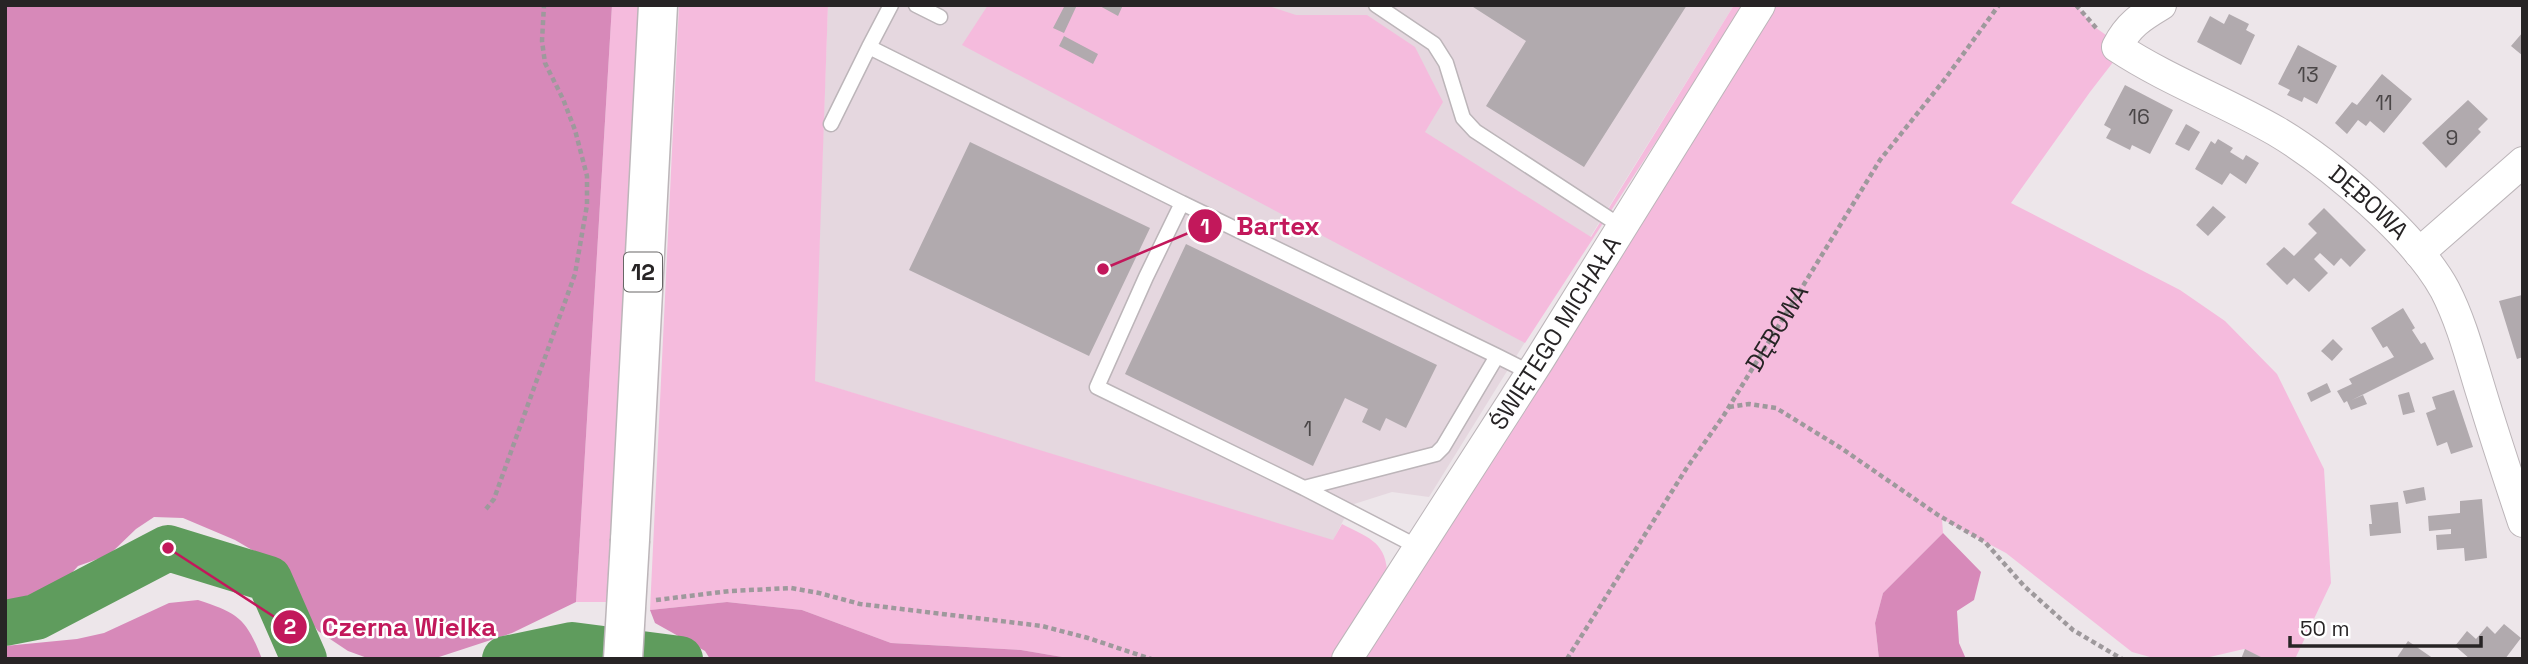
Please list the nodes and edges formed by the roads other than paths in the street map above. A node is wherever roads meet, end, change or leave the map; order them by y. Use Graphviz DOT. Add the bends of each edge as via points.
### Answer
graph roads {
  1 [pos="658,5"];
  2 [pos="891,5"];
  3 [pos="916,5"];
  4 [pos="1376,5"];
  5 [pos="1760,5"];
  6 [pos="2161,5"];
  7 [pos="940,17"];
  8 [pos="869,47"];
  9 [pos="831,124"];
  10 [pos="2523,162"];
  11 [pos="1182,203"];
  12 [pos="1622,227"];
  13 [pos="2419,253"];
  14 [pos="1497,356"];
  15 [pos="1531,373"];
  16 [pos="1304,488"];
  17 [pos="2523,522"];
  18 [pos="1418,547"];
  19 [pos="623,659"];
  20 [pos="1347,659"];
  1 -- 19 [label="main road, 12, bridge"];
  2 -- 8 [label="lane"];
  3 -- 7 [label="lane"];
  4 -- 12 [label="lane" via="1434,44 1446,63 1464,118 1475,131"];
  5 -- 12 [label="street, ŚWIĘTEGO MICHAŁA"];
  6 -- 13 [label="street, DĘBOWA" via="2135,20 2117,47 2297,144 2378,211"];
  8 -- 9 [label="lane"];
  8 -- 11 [label="lane"];
  10 -- 13 [label="street"];
  11 -- 14 [label="lane"];
  11 -- 16 [label="lane" via="1097,387"];
  12 -- 15 [label="street, ŚWIĘTEGO MICHAŁA"];
  13 -- 17 [label="street, DĘBOWA" via="2444,289 2464,335"];
  14 -- 15 [label="lane"];
  14 -- 16 [label="lane" via="1436,454"];
  15 -- 18 [label="street, ŚWIĘTEGO MICHAŁA"];
  16 -- 18 [label="lane"];
  18 -- 20 [label="street, ŚWIĘTEGO MICHAŁA"];
}
